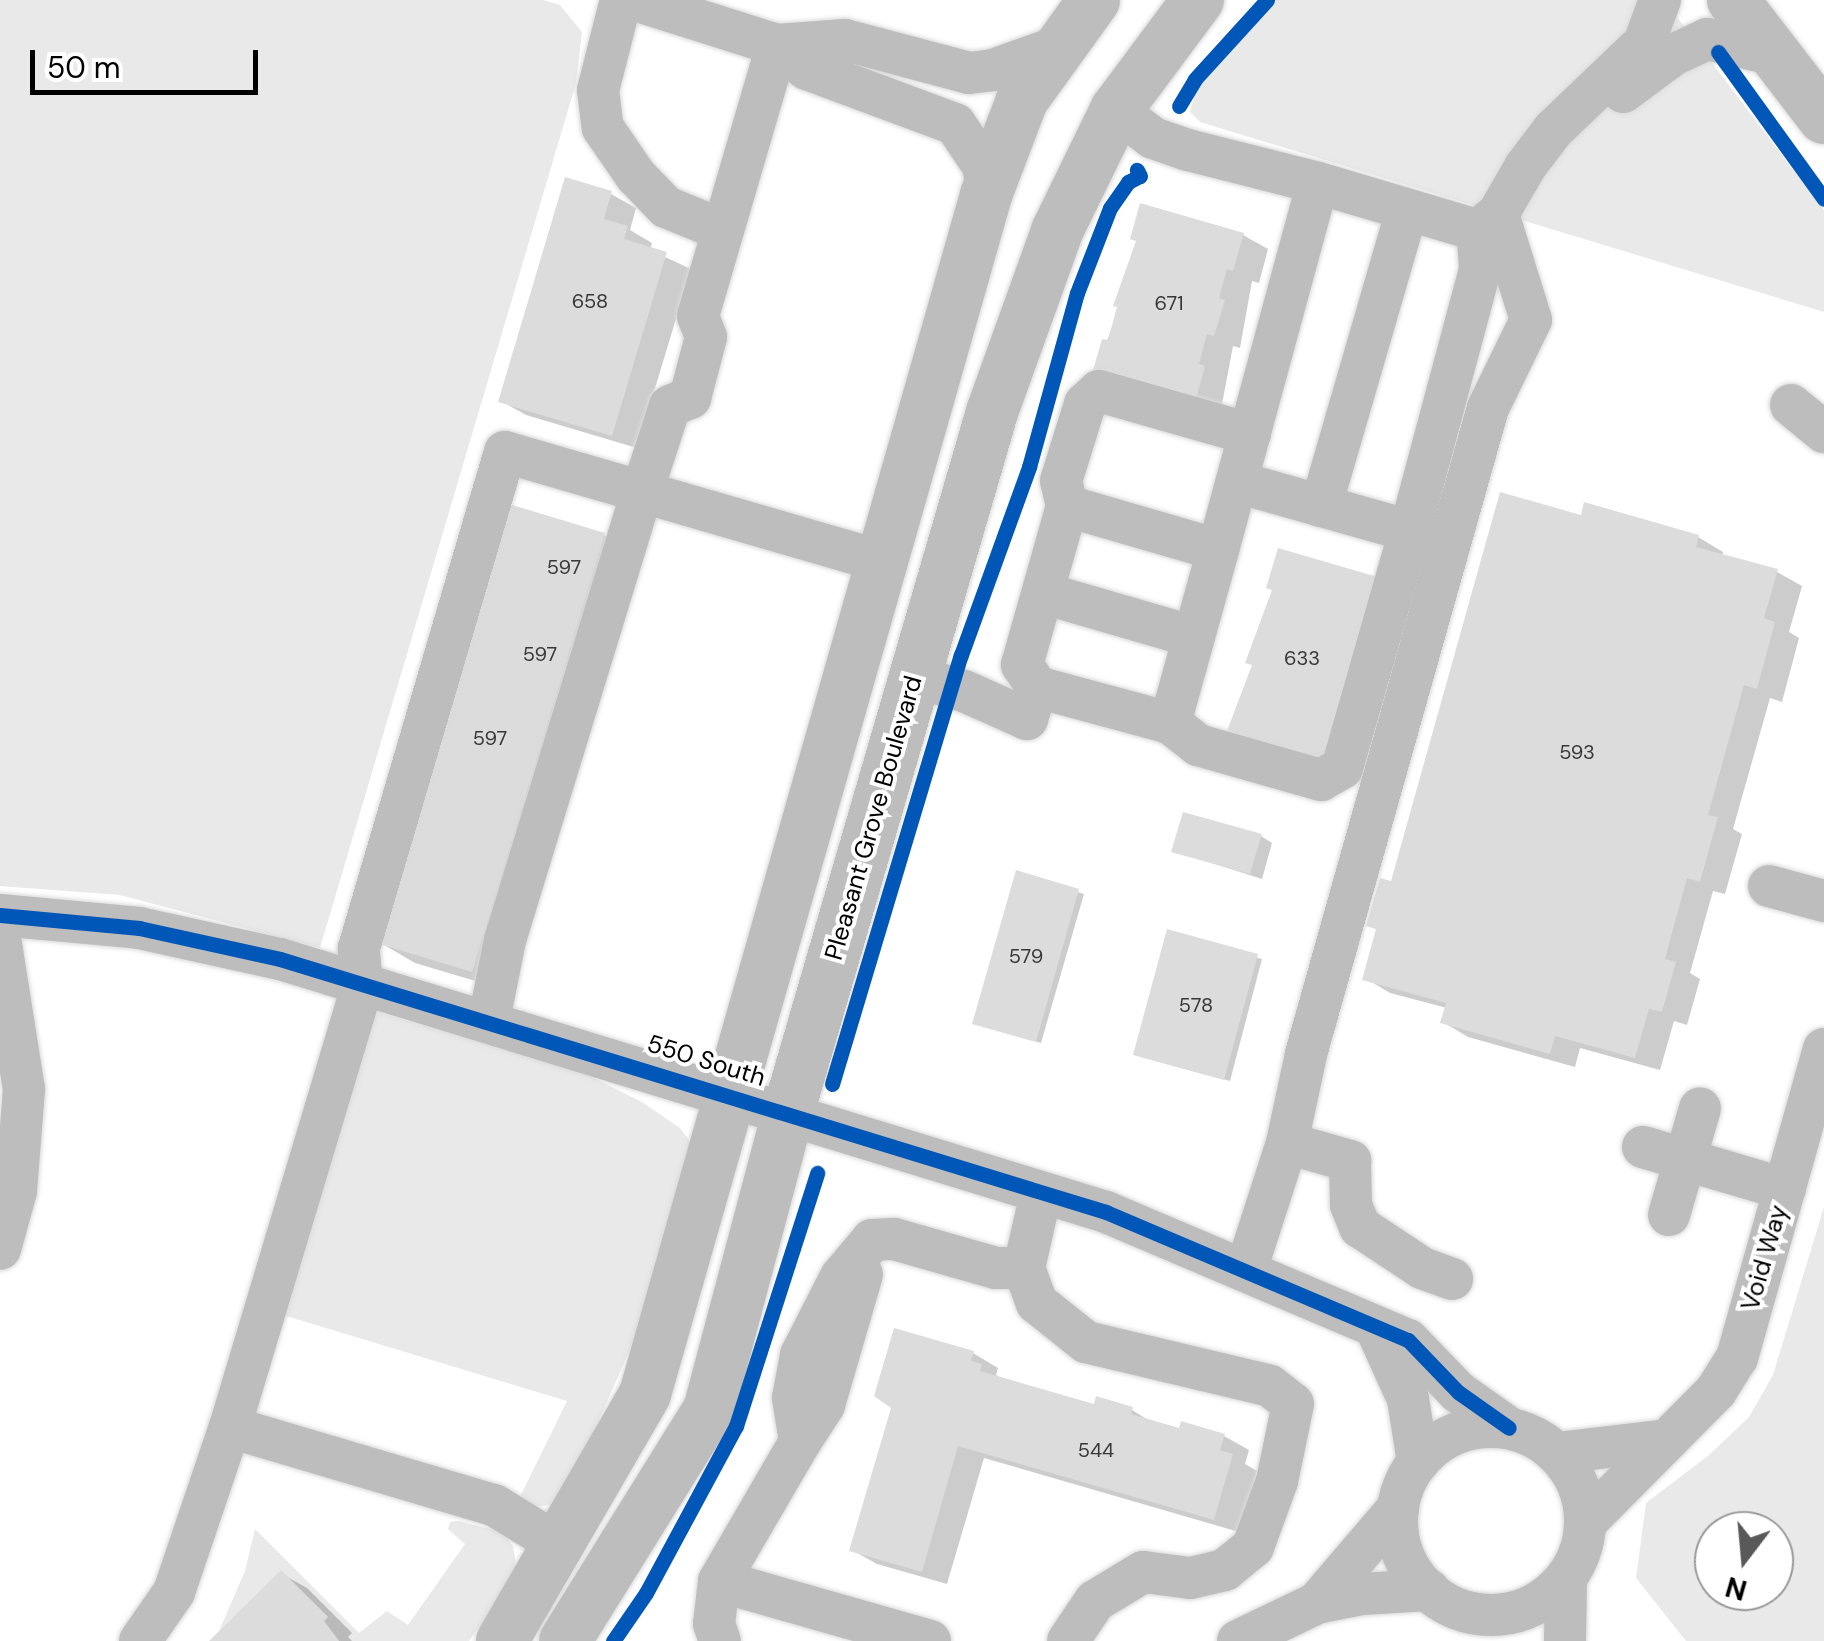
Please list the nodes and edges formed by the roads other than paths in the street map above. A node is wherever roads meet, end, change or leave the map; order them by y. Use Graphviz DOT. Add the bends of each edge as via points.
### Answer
graph roads {
  1 [pos="622,0"];
  2 [pos="635,0"];
  3 [pos="1094,0"];
  4 [pos="1198,0"];
  5 [pos="1660,0"];
  6 [pos="1734,0"];
  7 [pos="777,44"];
  8 [pos="1062,45"];
  9 [pos="1776,55"];
  10 [pos="1116,110"];
  11 [pos="1824,118"];
  12 [pos="1553,130"];
  13 [pos="1318,182"];
  14 [pos="986,196"];
  15 [pos="1407,210"];
  16 [pos="1488,222"];
  17 [pos="722,230"];
  18 [pos="1791,405"];
  19 [pos="1824,432"];
  20 [pos="1250,434"];
  21 [pos="1237,482"];
  22 [pos="642,492"];
  23 [pos="1067,506"];
  24 [pos="1321,506"];
  25 [pos="1410,531"];
  26 [pos="1218,550"];
  27 [pos="881,561"];
  28 [pos="1042,593"];
  29 [pos="1194,636"];
  30 [pos="916,677"];
  31 [pos="1037,687"];
  32 [pos="1170,723"];
  33 [pos="1769,886"];
  34 [pos="1824,901"];
  35 [pos="0,915"];
  36 [pos="0,938"];
  37 [pos="362,986"];
  38 [pos="7,1016"];
  39 [pos="489,1020"];
  40 [pos="1824,1050"];
  41 [pos="730,1094"];
  42 [pos="1700,1108"];
  43 [pos="788,1113"];
  44 [pos="1288,1143"];
  45 [pos="1643,1147"];
  46 [pos="1684,1159"];
  47 [pos="1785,1189"];
  48 [pos="1041,1192"];
  49 [pos="1669,1215"];
  50 [pos="0,1249"];
  51 [pos="1024,1268"];
  52 [pos="1246,1270"];
  53 [pos="1452,1279"];
  54 [pos="1376,1328"];
  55 [pos="230,1427"];
  56 [pos="1509,1428"];
  57 [pos="1661,1441"];
  58 [pos="1557,1453"];
  59 [pos="1418,1462"];
  60 [pos="1398,1508"];
  61 [pos="1585,1522"];
  62 [pos="558,1544"];
  63 [pos="1566,1578"];
  64 [pos="719,1582"];
  65 [pos="1429,1590"];
  66 [pos="1318,1603"];
  67 [pos="1487,1627"];
  68 [pos="140,1641"];
  69 [pos="502,1641"];
  70 [pos="564,1641"];
  71 [pos="720,1641"];
  72 [pos="930,1641"];
  73 [pos="1068,1641"];
  74 [pos="1238,1641"];
  75 [pos="1566,1641"];
  1 -- 17 [label="street" via="598,90 603,128 666,207"];
  2 -- 7 [label="street"];
  3 -- 8 [label="main road"];
  4 -- 10 [label="main road, Pleasant Grove Boulevard"];
  5 -- 12 [label="street" via="1644,43"];
  6 -- 9 [label="main road"];
  7 -- 8 [label="street" via="844,40 970,72"];
  7 -- 14 [label="street" via="807,69 955,124 984,167"];
  7 -- 17 [label="street"];
  8 -- 14 [label="main road" via="1022,100"];
  9 -- 11 [label="main road"];
  9 -- 12 [label="street" via="1707,39"];
  10 -- 13 [label="street" via="1153,138"];
  10 -- 30 [label="main road, Pleasant Grove Boulevard" via="1057,231 1025,318"];
  12 -- 16 [label="street"];
  13 -- 15 [label="street"];
  13 -- 20 [label="street"];
  14 -- 27 [label="main road"];
  15 -- 16 [label="street"];
  15 -- 24 [label="street"];
  16 -- 25 [label="street"];
  16 -- 44 [label="street" via="1531,320 1488,408 1306,1054"];
  17 -- 22 [label="street" via="698,316 706,337 690,398 670,406"];
  18 -- 19 [label="street"];
  20 -- 21 [label="street"];
  20 -- 23 [label="street" via="1098,391 1085,404 1062,481"];
  21 -- 24 [label="street"];
  21 -- 26 [label="street"];
  22 -- 27 [label="street"];
  22 -- 37 [label="street" via="505,452 360,948"];
  22 -- 39 [label="street" via="505,940"];
  23 -- 26 [label="street"];
  23 -- 28 [label="street"];
  24 -- 25 [label="street"];
  25 -- 32 [label="street" via="1342,768 1322,780 1198,746"];
  26 -- 29 [label="street"];
  27 -- 41 [label="main road"];
  28 -- 29 [label="street"];
  28 -- 31 [label="street" via="1022,665"];
  29 -- 32 [label="street"];
  30 -- 31 [label="street" via="1027,720"];
  30 -- 43 [label="main road, Pleasant Grove Boulevard"];
  31 -- 32 [label="street"];
  33 -- 34 [label="street"];
  35 -- 37 [label="street, 550 South" via="204,939"];
  36 -- 38 [label="street"];
  37 -- 39 [label="street, 550 South"];
  37 -- 55 [label="street"];
  38 -- 50 [label="street" via="24,1089 23,1136"];
  39 -- 41 [label="street, 550 South"];
  40 -- 47 [label="street, Void Way"];
  41 -- 43 [label="street, 550 South"];
  41 -- 62 [label="main road" via="645,1394"];
  42 -- 46 [label="street"];
  43 -- 48 [label="street, 550 South"];
  43 -- 70 [label="main road, Pleasant Grove Boulevard" via="708,1410"];
  44 -- 52 [label="street"];
  44 -- 53 [label="street" via="1350,1161 1350,1205 1360,1227 1422,1268"];
  45 -- 46 [label="street"];
  46 -- 47 [label="street"];
  46 -- 49 [label="street"];
  47 -- 57 [label="street, Void Way" via="1736,1358 1706,1402"];
  48 -- 51 [label="street"];
  48 -- 52 [label="street, 550 South"];
  51 -- 64 [label="street" via="996,1268 894,1239 872,1240 841,1278 801,1355 793,1398 800,1442"];
  51 -- 73 [label="street" via="1038,1303 1086,1342 1270,1386 1292,1404 1277,1481 1253,1547 1225,1570 1190,1578 1143,1572 1095,1601"];
  52 -- 54 [label="street, 550 South"];
  54 -- 56 [label="street, 550 South" via="1408,1340 1458,1392"];
  54 -- 59 [label="street" via="1408,1399"];
  55 -- 62 [label="street" via="494,1505"];
  55 -- 68 [label="street" via="174,1592"];
  56 -- 58 [label="street"];
  56 -- 59 [label="street" via="1455,1434"];
  57 -- 58 [label="street"];
  57 -- 61 [label="street, Void Way"];
  58 -- 61 [label="street" via="1574,1474"];
  59 -- 60 [label="street"];
  60 -- 65 [label="street" via="1402,1553"];
  60 -- 66 [label="street"];
  61 -- 63 [label="street" via="1577,1562"];
  62 -- 69 [label="main road"];
  63 -- 67 [label="street" via="1536,1604"];
  63 -- 75 [label="street"];
  64 -- 71 [label="street" via="714,1624"];
  64 -- 72 [label="street"];
  65 -- 66 [label="street"];
  65 -- 67 [label="street"];
  66 -- 74 [label="street"];
}
